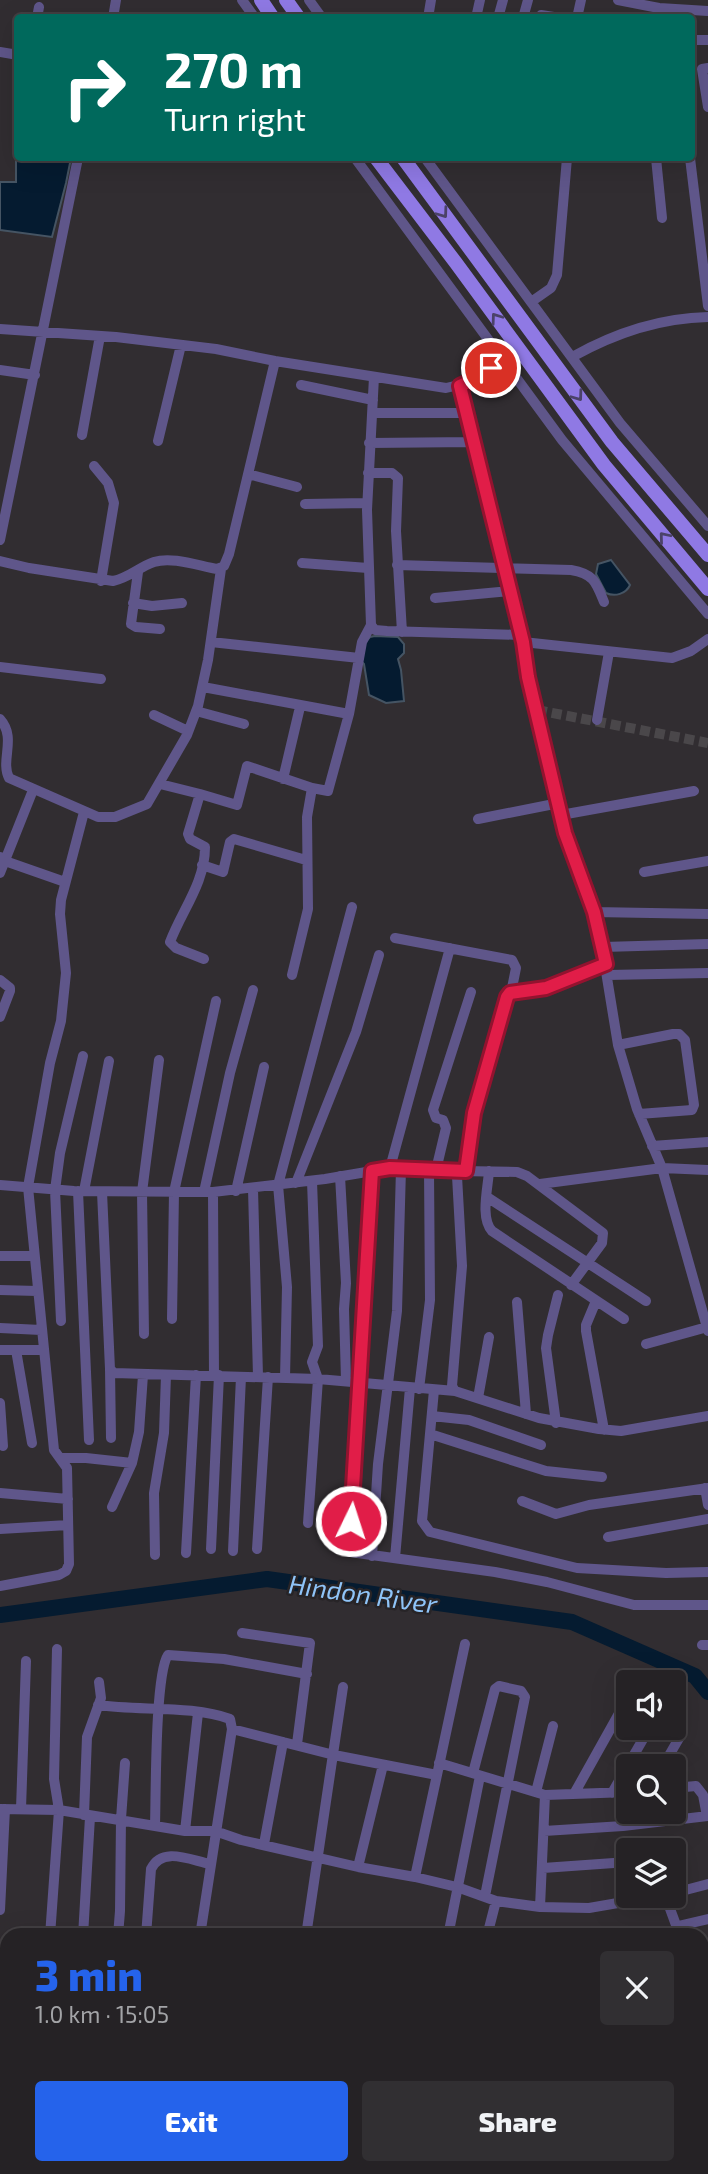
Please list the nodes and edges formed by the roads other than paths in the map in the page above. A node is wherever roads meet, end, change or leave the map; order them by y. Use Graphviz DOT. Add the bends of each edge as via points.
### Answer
graph roads {
  1 [pos="618,0"];
  2 [pos="708,11"];
  3 [pos="680,14"];
  4 [pos="708,68"];
  5 [pos="708,107"];
  6 [pos="77,161"];
  7 [pos="357,161"];
  8 [pos="378,161"];
  9 [pos="405,161"];
  10 [pos="427,161"];
  11 [pos="566,161"];
  12 [pos="656,161"];
  13 [pos="690,161"];
  14 [pos="662,218"];
  15 [pos="531,302"];
  16 [pos="708,306"];
  17 [pos="708,317"];
  18 [pos="0,329"];
  19 [pos="41,333"];
  20 [pos="100,337"];
  21 [pos="181,345"];
  22 [pos="518,347"];
  23 [pos="572,357"];
  24 [pos="503,358"];
  25 [pos="275,361"];
  26 [pos="0,370"];
  27 [pos="35,375"];
  28 [pos="374,377"];
  29 [pos="301,385"];
  30 [pos="460,386"];
  31 [pos="373,400"];
  32 [pos="372,413"];
  33 [pos="466,414"];
  34 [pos="82,435"];
  35 [pos="158,441"];
  36 [pos="473,442"];
  37 [pos="369,443"];
  38 [pos="94,466"];
  39 [pos="368,472"];
  40 [pos="248,474"];
  41 [pos="297,487"];
  42 [pos="367,503"];
  43 [pos="304,504"];
  44 [pos="708,526"];
  45 [pos="0,540"];
  46 [pos="708,555"];
  47 [pos="0,561"];
  48 [pos="302,563"];
  49 [pos="397,565"];
  50 [pos="503,567"];
  51 [pos="369,568"];
  52 [pos="220,569"];
  53 [pos="138,572"];
  54 [pos="101,581"];
  55 [pos="708,589"];
  56 [pos="510,591"];
  57 [pos="435,598"];
  58 [pos="604,602"];
  59 [pos="133,603"];
  60 [pos="182,603"];
  61 [pos="708,614"];
  62 [pos="370,625"];
  63 [pos="160,629"];
  64 [pos="402,632"];
  65 [pos="522,639"];
  66 [pos="708,639"];
  67 [pos="211,642"];
  68 [pos="609,652"];
  69 [pos="359,658"];
  70 [pos="0,667"];
  71 [pos="102,679"];
  72 [pos="203,687"];
  73 [pos="300,707"];
  74 [pos="196,711"];
  75 [pos="349,714"];
  76 [pos="154,715"];
  77 [pos="0,719"];
  78 [pos="597,720"];
  79 [pos="244,724"];
  80 [pos="188,731"];
  81 [pos="283,779"];
  82 [pos="160,784"];
  83 [pos="312,788"];
  84 [pos="33,790"];
  85 [pos="694,791"];
  86 [pos="200,794"];
  87 [pos="559,803"];
  88 [pos="84,812"];
  89 [pos="561,815"];
  90 [pos="478,819"];
  91 [pos="2,859"];
  92 [pos="306,860"];
  93 [pos="708,861"];
  94 [pos="202,865"];
  95 [pos="645,872"];
  96 [pos="0,873"];
  97 [pos="65,882"];
  98 [pos="352,907"];
  99 [pos="594,912"];
  100 [pos="708,914"];
  101 [pos="395,938"];
  102 [pos="708,944"];
  103 [pos="603,947"];
  104 [pos="450,948"];
  105 [pos="379,955"];
  106 [pos="204,959"];
  107 [pos="607,969"];
  108 [pos="708,973"];
  109 [pos="292,975"];
  110 [pos="0,980"];
  111 [pos="253,990"];
  112 [pos="471,992"];
  113 [pos="510,993"];
  114 [pos="216,1001"];
  115 [pos="0,1017"];
  116 [pos="618,1045"];
  117 [pos="83,1056"];
  118 [pos="109,1060"];
  119 [pos="159,1060"];
  120 [pos="264,1067"];
  121 [pos="639,1114"];
  122 [pos="708,1142"];
  123 [pos="652,1146"];
  124 [pos="662,1168"];
  125 [pos="395,1169"];
  126 [pos="433,1170"];
  127 [pos="708,1170"];
  128 [pos="372,1171"];
  129 [pos="461,1171"];
  130 [pos="489,1171"];
  131 [pos="340,1176"];
  132 [pos="312,1181"];
  133 [pos="296,1183"];
  134 [pos="540,1184"];
  135 [pos="0,1185"];
  136 [pos="278,1185"];
  137 [pos="28,1187"];
  138 [pos="55,1189"];
  139 [pos="253,1189"];
  140 [pos="81,1191"];
  141 [pos="236,1191"];
  142 [pos="102,1192"];
  143 [pos="142,1192"];
  144 [pos="174,1192"];
  145 [pos="209,1192"];
  146 [pos="487,1197"];
  147 [pos="0,1256"];
  148 [pos="34,1256"];
  149 [pos="588,1262"];
  150 [pos="571,1285"];
  151 [pos="0,1290"];
  152 [pos="37,1291"];
  153 [pos="558,1295"];
  154 [pos="596,1301"];
  155 [pos="646,1301"];
  156 [pos="517,1302"];
  157 [pos="173,1319"];
  158 [pos="624,1319"];
  159 [pos="61,1321"];
  160 [pos="707,1322"];
  161 [pos="0,1328"];
  162 [pos="41,1330"];
  163 [pos="144,1334"];
  164 [pos="489,1337"];
  165 [pos="646,1344"];
  166 [pos="0,1350"];
  167 [pos="16,1350"];
  168 [pos="43,1350"];
  169 [pos="110,1369"];
  170 [pos="143,1375"];
  171 [pos="166,1375"];
  172 [pos="196,1375"];
  173 [pos="217,1375"];
  174 [pos="241,1377"];
  175 [pos="263,1377"];
  176 [pos="285,1378"];
  177 [pos="318,1379"];
  178 [pos="346,1381"];
  179 [pos="360,1382"];
  180 [pos="388,1386"];
  181 [pos="415,1388"];
  182 [pos="435,1390"];
  183 [pos="455,1391"];
  184 [pos="478,1398"];
  185 [pos="0,1403"];
  186 [pos="526,1414"];
  187 [pos="432,1416"];
  188 [pos="708,1416"];
  189 [pos="556,1423"];
  190 [pos="604,1430"];
  191 [pos="430,1434"];
  192 [pos="111,1438"];
  193 [pos="89,1440"];
  194 [pos="32,1443"];
  195 [pos="541,1445"];
  196 [pos="3,1446"];
  197 [pos="62,1458"];
  198 [pos="132,1462"];
  199 [pos="602,1477"];
  200 [pos="706,1488"];
  201 [pos="0,1493"];
  202 [pos="68,1499"];
  203 [pos="522,1501"];
  204 [pos="708,1505"];
  205 [pos="112,1507"];
  206 [pos="708,1519"];
  207 [pos="308,1523"];
  208 [pos="68,1525"];
  209 [pos="0,1529"];
  210 [pos="608,1537"];
  211 [pos="211,1549"];
  212 [pos="257,1549"];
  213 [pos="233,1551"];
  214 [pos="186,1553"];
  215 [pos="155,1555"];
  216 [pos="372,1556"];
  217 [pos="395,1558"];
  218 [pos="708,1572"];
  219 [pos="0,1586"];
  220 [pos="708,1605"];
  221 [pos="242,1633"];
  222 [pos="465,1644"];
  223 [pos="57,1649"];
  224 [pos="26,1661"];
  225 [pos="307,1674"];
  226 [pos="99,1682"];
  227 [pos="343,1687"];
  228 [pos="98,1704"];
  229 [pos="159,1709"];
  230 [pos="198,1713"];
  231 [pos="616,1719"];
  232 [pos="553,1726"];
  233 [pos="232,1729"];
  234 [pos="643,1740"];
  235 [pos="283,1742"];
  236 [pos="297,1744"];
  237 [pos="334,1755"];
  238 [pos="125,1763"];
  239 [pos="383,1765"];
  240 [pos="438,1769"];
  241 [pos="476,1774"];
  242 [pos="506,1785"];
  243 [pos="686,1787"];
  244 [pos="612,1793"];
  245 [pos="616,1793"];
  246 [pos="540,1794"];
  247 [pos="575,1794"];
  248 [pos="3,1809"];
  249 [pos="21,1809"];
  250 [pos="59,1810"];
  251 [pos="87,1816"];
  252 [pos="708,1816"];
  253 [pos="121,1819"];
  254 [pos="155,1825"];
  255 [pos="186,1831"];
  256 [pos="215,1831"];
  257 [pos="544,1831"];
  258 [pos="264,1844"];
  259 [pos="317,1857"];
  260 [pos="616,1863"];
  261 [pos="210,1864"];
  262 [pos="358,1867"];
  263 [pos="543,1868"];
  264 [pos="415,1877"];
  265 [pos="708,1884"];
  266 [pos="457,1887"];
  267 [pos="686,1890"];
  268 [pos="485,1896"];
  269 [pos="496,1901"];
  270 [pos="616,1904"];
  271 [pos="540,1908"];
  272 [pos="669,1908"];
  273 [pos="0,1910"];
  274 [pos="708,1919"];
  275 [pos="51,1928"];
  276 [pos="83,1928"];
  277 [pos="119,1928"];
  278 [pos="147,1928"];
  279 [pos="201,1928"];
  280 [pos="307,1928"];
  281 [pos="449,1928"];
  282 [pos="489,1928"];
  283 [pos="678,1928"];
  284 [pos="686,1928"];
  1 -- 3 [label="street"];
  2 -- 3 [label="street"];
  4 -- 5 [label="street" via="702,69"];
  6 -- 19 [label="street"];
  7 -- 24 [label="street"];
  22 -- 8 [label="main road, one-way"];
  9 -- 46 [label="main road, one-way" via="612,442"];
  10 -- 15 [label="street"];
  11 -- 15 [label="street" via="557,275 551,288"];
  12 -- 14 [label="street"];
  13 -- 16 [label="street"];
  15 -- 23 [label="street"];
  17 -- 23 [label="street" via="643,327"];
  18 -- 19 [label="street"];
  19 -- 20 [label="street"];
  19 -- 27 [label="street"];
  20 -- 21 [label="street"];
  20 -- 34 [label="street"];
  21 -- 25 [label="street"];
  21 -- 35 [label="street"];
  22 -- 24 [label="street"];
  55 -- 22 [label="main road, one-way" via="604,466"];
  23 -- 44 [label="street" via="620,423"];
  24 -- 30 [label="street"];
  24 -- 61 [label="street" via="562,440"];
  25 -- 28 [label="street"];
  25 -- 40 [label="street"];
  26 -- 27 [label="street"];
  27 -- 45 [label="street"];
  28 -- 30 [label="street"];
  28 -- 31 [label="street"];
  29 -- 31 [label="street"];
  30 -- 33 [label="street"];
  31 -- 32 [label="street"];
  32 -- 33 [label="street"];
  32 -- 37 [label="street"];
  33 -- 36 [label="street"];
  36 -- 37 [label="street"];
  36 -- 50 [label="street"];
  37 -- 39 [label="street"];
  38 -- 54 [label="street" via="108,482 114,503"];
  39 -- 42 [label="street"];
  39 -- 49 [label="street" via="392,473 398,478"];
  40 -- 41 [label="street"];
  40 -- 52 [label="street" via="229,554"];
  42 -- 43 [label="street"];
  42 -- 51 [label="street"];
  47 -- 54 [label="street"];
  48 -- 51 [label="street"];
  49 -- 50 [label="street"];
  49 -- 64 [label="street"];
  50 -- 56 [label="street"];
  50 -- 58 [label="street" via="584,572 595,581"];
  51 -- 62 [label="street"];
  52 -- 53 [label="street" via="165,560"];
  52 -- 67 [label="street"];
  53 -- 54 [label="street"];
  53 -- 59 [label="street"];
  56 -- 57 [label="street"];
  56 -- 65 [label="street"];
  59 -- 60 [label="street"];
  59 -- 63 [label="street" via="133,626"];
  62 -- 64 [label="street" via="379,631"];
  62 -- 69 [label="street"];
  64 -- 65 [label="street"];
  65 -- 68 [label="street"];
  65 -- 87 [label="street"];
  66 -- 68 [label="street" via="672,658"];
  67 -- 69 [label="street"];
  67 -- 72 [label="street"];
  68 -- 78 [label="street"];
  69 -- 75 [label="street"];
  70 -- 71 [label="street"];
  72 -- 73 [label="street"];
  72 -- 74 [label="street"];
  73 -- 75 [label="street"];
  73 -- 81 [label="street"];
  74 -- 79 [label="street"];
  74 -- 80 [label="street"];
  75 -- 83 [label="street" via="328,791"];
  76 -- 80 [label="street"];
  77 -- 84 [label="street" via="8,734 6,775"];
  80 -- 82 [label="street"];
  81 -- 83 [label="street"];
  81 -- 86 [label="street" via="247,766 237,805"];
  82 -- 86 [label="street"];
  82 -- 88 [label="street" via="147,804 115,817"];
  83 -- 92 [label="street"];
  84 -- 88 [label="street"];
  84 -- 91 [label="street"];
  85 -- 89 [label="street"];
  86 -- 94 [label="street" via="188,834 205,848"];
  87 -- 89 [label="street"];
  87 -- 90 [label="street"];
  88 -- 97 [label="street"];
  89 -- 99 [label="street"];
  91 -- 96 [label="street"];
  91 -- 97 [label="street"];
  92 -- 94 [label="street" via="234,839 223,872"];
  92 -- 109 [label="street" via="308,909"];
  93 -- 95 [label="street"];
  94 -- 106 [label="street" via="194,894 170,942"];
  97 -- 137 [label="street" via="60,914 66,973 61,1021"];
  98 -- 136 [label="street"];
  99 -- 100 [label="street"];
  99 -- 103 [label="street"];
  101 -- 104 [label="street"];
  102 -- 103 [label="street"];
  103 -- 107 [label="street"];
  104 -- 113 [label="street" via="512,960 516,968"];
  104 -- 125 [label="street"];
  105 -- 133 [label="street" via="356,1032"];
  107 -- 108 [label="street"];
  107 -- 113 [label="street" via="546,988"];
  107 -- 116 [label="street"];
  110 -- 115 [label="street" via="10,991"];
  111 -- 145 [label="street" via="230,1073"];
  112 -- 126 [label="street" via="433,1110 446,1128"];
  113 -- 129 [label="street"];
  114 -- 144 [label="street"];
  116 -- 121 [label="street"];
  116 -- 121 [label="street" via="673,1034 685,1040 692,1110"];
  117 -- 138 [label="street"];
  118 -- 140 [label="street"];
  119 -- 143 [label="street"];
  120 -- 141 [label="street"];
  121 -- 123 [label="street"];
  122 -- 123 [label="street"];
  123 -- 124 [label="street"];
  124 -- 127 [label="street"];
  124 -- 134 [label="street"];
  124 -- 160 [label="street"];
  125 -- 126 [label="street"];
  125 -- 128 [label="street"];
  125 -- 180 [label="street" via="397,1311"];
  126 -- 129 [label="street"];
  126 -- 181 [label="street" via="430,1300"];
  128 -- 131 [label="street"];
  128 -- 179 [label="street"];
  129 -- 130 [label="street"];
  129 -- 183 [label="street" via="462,1266"];
  130 -- 134 [label="street" via="517,1172"];
  130 -- 146 [label="street"];
  131 -- 132 [label="street"];
  131 -- 178 [label="street"];
  132 -- 133 [label="street"];
  132 -- 177 [label="street" via="318,1346 312,1367"];
  133 -- 136 [label="street"];
  134 -- 149 [label="street" via="603,1233 602,1244"];
  135 -- 137 [label="street"];
  136 -- 139 [label="street"];
  136 -- 176 [label="street" via="287,1287"];
  137 -- 138 [label="street"];
  137 -- 148 [label="street"];
  138 -- 140 [label="street"];
  138 -- 159 [label="street"];
  139 -- 141 [label="street"];
  139 -- 175 [label="street"];
  140 -- 142 [label="street"];
  140 -- 193 [label="street"];
  141 -- 145 [label="street"];
  142 -- 143 [label="street"];
  142 -- 169 [label="street"];
  143 -- 144 [label="street"];
  143 -- 163 [label="street"];
  144 -- 145 [label="street"];
  144 -- 157 [label="street"];
  145 -- 173 [label="street"];
  146 -- 149 [label="street"];
  146 -- 150 [label="street" via="487,1226"];
  147 -- 148 [label="street"];
  148 -- 152 [label="street"];
  149 -- 150 [label="street"];
  149 -- 155 [label="street"];
  150 -- 154 [label="street"];
  151 -- 152 [label="street"];
  152 -- 162 [label="street"];
  153 -- 189 [label="street" via="546,1348"];
  154 -- 158 [label="street"];
  154 -- 190 [label="street" via="586,1331"];
  156 -- 186 [label="street"];
  160 -- 165 [label="street"];
  161 -- 162 [label="street"];
  162 -- 168 [label="street"];
  164 -- 184 [label="street"];
  166 -- 167 [label="street"];
  167 -- 168 [label="street"];
  167 -- 194 [label="street"];
  168 -- 197 [label="street" via="54,1450"];
  169 -- 170 [label="street" via="119,1375"];
  169 -- 192 [label="street"];
  170 -- 171 [label="street"];
  170 -- 198 [label="street"];
  171 -- 172 [label="street"];
  171 -- 215 [label="street" via="154,1493"];
  172 -- 173 [label="street"];
  172 -- 214 [label="street"];
  173 -- 174 [label="street"];
  173 -- 211 [label="street"];
  174 -- 175 [label="street"];
  174 -- 213 [label="street"];
  175 -- 176 [label="street"];
  175 -- 212 [label="street"];
  176 -- 177 [label="street"];
  177 -- 178 [label="street"];
  177 -- 207 [label="street"];
  178 -- 179 [label="street"];
  179 -- 180 [label="street"];
  179 -- 216 [label="street" via="349,1549 353,1555"];
  180 -- 181 [label="street"];
  180 -- 216 [label="street"];
  181 -- 182 [label="street"];
  181 -- 217 [label="street"];
  182 -- 183 [label="street"];
  182 -- 187 [label="street"];
  183 -- 184 [label="street"];
  184 -- 186 [label="street"];
  185 -- 196 [label="street"];
  186 -- 189 [label="street"];
  187 -- 191 [label="street"];
  187 -- 195 [label="street" via="469,1420"];
  188 -- 190 [label="street"];
  189 -- 190 [label="street"];
  191 -- 199 [label="street" via="546,1471"];
  191 -- 218 [label="street" via="422,1521 430,1532 577,1568"];
  197 -- 198 [label="street"];
  197 -- 202 [label="street"];
  198 -- 205 [label="street"];
  200 -- 203 [label="street" via="556,1514"];
  200 -- 204 [label="street"];
  201 -- 202 [label="street"];
  202 -- 208 [label="street"];
  206 -- 210 [label="street"];
  208 -- 209 [label="street"];
  208 -- 219 [label="street" via="66,1571"];
  216 -- 217 [label="street"];
  217 -- 220 [label="street" via="547,1582 635,1605"];
  221 -- 225 [label="street" via="309,1642"];
  222 -- 240 [label="street"];
  223 -- 250 [label="street" via="54,1779"];
  224 -- 249 [label="street"];
  225 -- 229 [label="street" via="224,1659 167,1655"];
  225 -- 236 [label="street"];
  226 -- 228 [label="street"];
  227 -- 237 [label="street"];
  228 -- 229 [label="street"];
  228 -- 251 [label="street" via="87,1737"];
  229 -- 230 [label="street"];
  229 -- 254 [label="street"];
  230 -- 233 [label="street" via="227,1717"];
  230 -- 255 [label="street"];
  231 -- 247 [label="street"];
  232 -- 246 [label="street"];
  233 -- 235 [label="street"];
  233 -- 256 [label="street"];
  234 -- 244 [label="street"];
  235 -- 236 [label="street"];
  235 -- 258 [label="street"];
  236 -- 237 [label="street"];
  237 -- 239 [label="street"];
  237 -- 259 [label="street"];
  238 -- 253 [label="street"];
  239 -- 240 [label="street"];
  239 -- 262 [label="street"];
  240 -- 241 [label="street"];
  240 -- 264 [label="street"];
  241 -- 242 [label="street"];
  241 -- 242 [label="street" via="495,1689 521,1691 525,1697"];
  241 -- 266 [label="street"];
  242 -- 246 [label="street"];
  242 -- 268 [label="street"];
  243 -- 252 [label="street" via="700,1789"];
  244 -- 245 [label="street"];
  244 -- 247 [label="street"];
  246 -- 247 [label="street"];
  246 -- 257 [label="street"];
  248 -- 249 [label="street"];
  248 -- 273 [label="street"];
  249 -- 250 [label="street"];
  250 -- 251 [label="street"];
  250 -- 275 [label="street"];
  251 -- 253 [label="street"];
  251 -- 276 [label="street"];
  252 -- 257 [label="street"];
  253 -- 254 [label="street"];
  253 -- 277 [label="street"];
  254 -- 255 [label="street"];
  255 -- 256 [label="street"];
  256 -- 258 [label="street"];
  256 -- 261 [label="street"];
  257 -- 263 [label="street"];
  258 -- 259 [label="street"];
  259 -- 262 [label="street"];
  259 -- 280 [label="street"];
  260 -- 263 [label="street"];
  261 -- 278 [label="street" via="169,1856 155,1861"];
  261 -- 279 [label="street"];
  262 -- 264 [label="street"];
  263 -- 271 [label="street"];
  264 -- 266 [label="street"];
  265 -- 267 [label="street"];
  266 -- 268 [label="street"];
  266 -- 281 [label="street"];
  268 -- 269 [label="street"];
  269 -- 271 [label="street"];
  269 -- 282 [label="street"];
  270 -- 271 [label="street" via="589,1909"];
  272 -- 283 [label="street"];
  274 -- 284 [label="street"];
}
